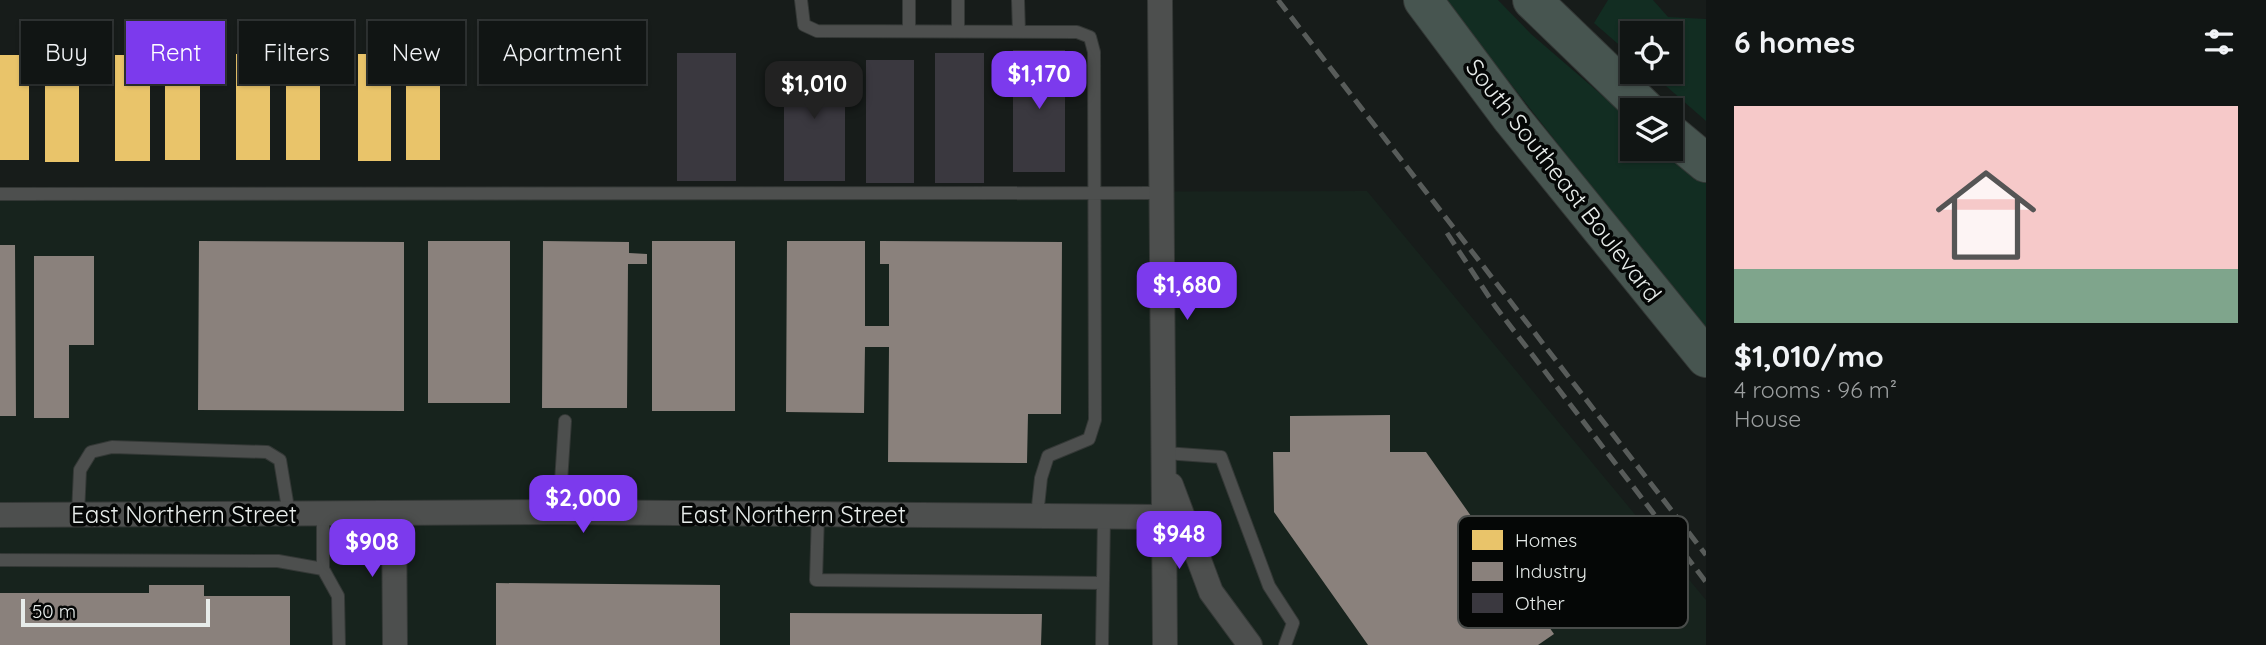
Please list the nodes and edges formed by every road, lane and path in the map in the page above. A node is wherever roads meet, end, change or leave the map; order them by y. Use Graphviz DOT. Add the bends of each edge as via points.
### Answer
graph roads {
  1 [pos="801,0"];
  2 [pos="909,0"];
  3 [pos="958,0"];
  4 [pos="1018,0"];
  5 [pos="1160,0"];
  6 [pos="1423,0"];
  7 [pos="1532,0"];
  8 [pos="909,31"];
  9 [pos="958,32"];
  10 [pos="1019,32"];
  11 [pos="1634,98"];
  12 [pos="1683,144"];
  13 [pos="1706,163"];
  14 [pos="1095,193"];
  15 [pos="1163,193"];
  16 [pos="0,194"];
  17 [pos="1706,358"];
  18 [pos="565,421"];
  19 [pos="1165,461"];
  20 [pos="559,512"];
  21 [pos="289,513"];
  22 [pos="323,513"];
  23 [pos="394,513"];
  24 [pos="78,514"];
  25 [pos="818,514"];
  26 [pos="0,515"];
  27 [pos="1037,516"];
  28 [pos="1104,517"];
  29 [pos="1165,517"];
  30 [pos="0,560"];
  31 [pos="323,569"];
  32 [pos="1103,583"];
  33 [pos="339,645"];
  34 [pos="395,645"];
  35 [pos="1102,645"];
  36 [pos="1165,645"];
  37 [pos="1250,645"];
  38 [pos="1285,645"];
  1 -- 8 [label="lane" via="804,25 817,31"];
  2 -- 8 [label="lane"];
  3 -- 9 [label="lane"];
  4 -- 10 [label="lane"];
  5 -- 15 [label="street"];
  6 -- 17 [label="main road, South Southeast Boulevard"];
  7 -- 11 [label="main road"];
  8 -- 9 [label="lane"];
  9 -- 10 [label="lane"];
  10 -- 14 [label="lane" via="1077,32 1090,37 1094,52"];
  12 -- 13 [label="main road"];
  14 -- 15 [label="lane"];
  14 -- 16 [label="lane"];
  14 -- 27 [label="lane" via="1095,420 1089,439 1048,456"];
  15 -- 19 [label="street"];
  18 -- 20 [label="lane"];
  19 -- 29 [label="street"];
  19 -- 37 [label="street" via="1211,592"];
  19 -- 38 [label="lane" via="1221,457 1269,586 1293,623"];
  20 -- 23 [label="street, East Northern Street"];
  20 -- 25 [label="street, East Northern Street"];
  21 -- 22 [label="street, East Northern Street"];
  21 -- 24 [label="street, East Northern Street"];
  21 -- 24 [label="lane" via="280,460 267,452 112,447 91,452 80,470"];
  22 -- 23 [label="street, East Northern Street"];
  22 -- 31 [label="lane"];
  23 -- 34 [label="street"];
  24 -- 26 [label="street, East Northern Street"];
  25 -- 27 [label="street, East Northern Street"];
  25 -- 32 [label="lane" via="816,580"];
  27 -- 28 [label="street, East Northern Street"];
  28 -- 29 [label="street, East Northern Street"];
  28 -- 32 [label="lane"];
  29 -- 36 [label="street"];
  30 -- 31 [label="lane" via="278,561"];
  31 -- 33 [label="lane" via="338,596"];
  32 -- 35 [label="lane"];
}
